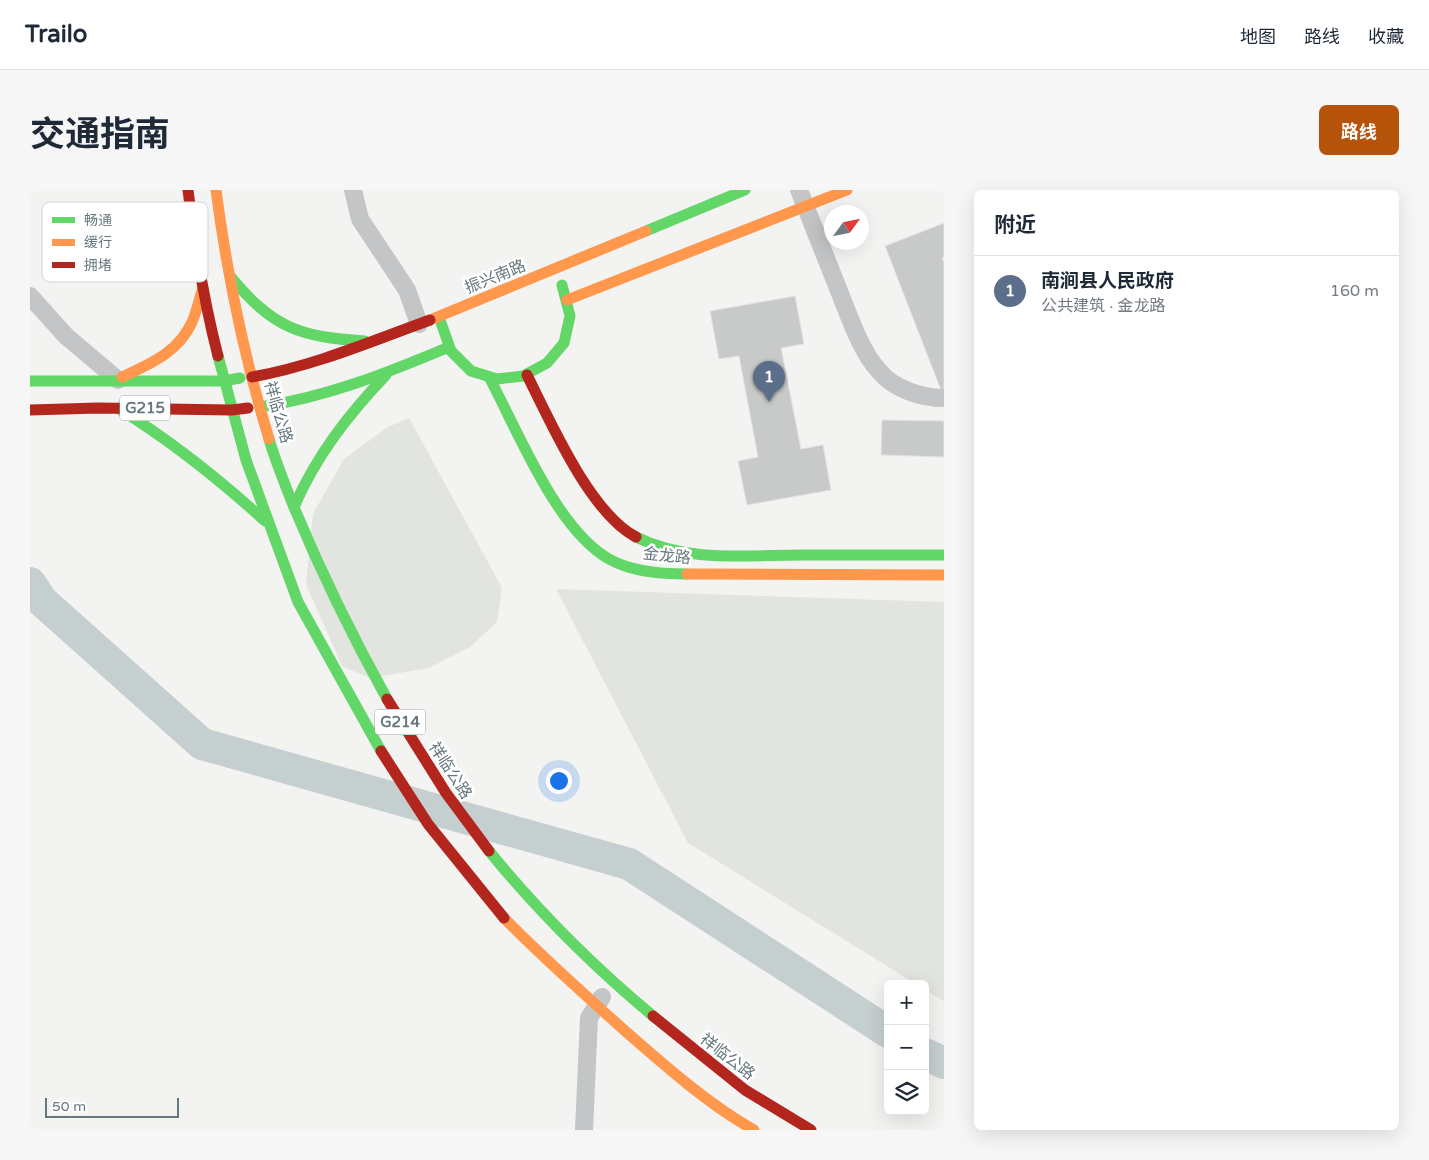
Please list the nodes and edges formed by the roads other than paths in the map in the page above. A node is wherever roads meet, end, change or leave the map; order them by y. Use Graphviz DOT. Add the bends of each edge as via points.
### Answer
graph roads {
  1 [pos="216,190"];
  2 [pos="353,190"];
  3 [pos="745,190"];
  4 [pos="847,190"];
  5 [pos="803,198"];
  6 [pos="553,271"];
  7 [pos="230,276"];
  8 [pos="202,282"];
  9 [pos="203,287"];
  10 [pos="30,296"];
  11 [pos="568,300"];
  12 [pos="439,316"];
  13 [pos="419,324"];
  14 [pos="372,342"];
  15 [pos="449,347"];
  16 [pos="390,371"];
  17 [pos="252,376"];
  18 [pos="527,376"];
  19 [pos="489,377"];
  20 [pos="118,380"];
  21 [pos="30,381"];
  22 [pos="224,381"];
  23 [pos="944,398"];
  24 [pos="260,407"];
  25 [pos="118,408"];
  26 [pos="30,410"];
  27 [pos="232,410"];
  28 [pos="294,507"];
  29 [pos="269,526"];
  30 [pos="944,555"];
  31 [pos="944,575"];
  32 [pos="613,981"];
  33 [pos="595,1005"];
  34 [pos="584,1130"];
  35 [pos="754,1130"];
  36 [pos="811,1130"];
  1 -- 7 [label="main road, 祥临公路 / G214"];
  2 -- 13 [label="street" via="360,219 407,290"];
  3 -- 6 [label="main road, 振兴南路"];
  4 -- 5 [label="main road"];
  5 -- 11 [label="main road"];
  5 -- 23 [label="street" via="849,316 879,371 910,392"];
  6 -- 11 [label="main road"];
  6 -- 12 [label="main road, 振兴南路"];
  7 -- 14 [label="main road" via="256,306 286,326 312,336"];
  7 -- 17 [label="main road, 祥临公路 / G214"];
  8 -- 9 [label="main road, G214"];
  9 -- 20 [label="main road" via="192,322 180,341 161,357"];
  9 -- 22 [label="main road, G214"];
  10 -- 20 [label="street" via="66,336"];
  11 -- 18 [label="main road" via="570,318 563,342 548,363"];
  12 -- 13 [label="main road, 振兴南路"];
  12 -- 15 [label="main road"];
  13 -- 14 [label="main road, 振兴南路"];
  14 -- 17 [label="main road, 振兴南路" via="280,372"];
  15 -- 16 [label="main road"];
  15 -- 19 [label="main road" via="462,364"];
  16 -- 24 [label="main road" via="290,403"];
  16 -- 28 [label="main road" via="354,408 326,444 311,468"];
  17 -- 22 [label="main road, G215"];
  17 -- 24 [label="main road, 祥临公路 / G214"];
  18 -- 19 [label="main road" via="513,379"];
  18 -- 30 [label="main road, 金龙路" via="588,486 615,521 646,542 667,550 709,555"];
  19 -- 31 [label="main road, 金龙路" via="562,512 593,548 609,559 640,570 667,574"];
  20 -- 21 [label="main road, G215"];
  20 -- 22 [label="main road, G215"];
  22 -- 27 [label="main road, G214"];
  24 -- 27 [label="main road, G215"];
  24 -- 28 [label="main road, 祥临公路 / G214"];
  25 -- 26 [label="main road, G215"];
  25 -- 27 [label="main road, G215"];
  25 -- 29 [label="main road" via="199,464"];
  27 -- 29 [label="main road, G214"];
  28 -- 32 [label="main road, 祥临公路 / G214" via="335,603 399,719 455,805 527,895"];
  29 -- 33 [label="main road, G214" via="298,602 381,751 433,830 497,911 542,958"];
  32 -- 33 [label="street"];
  32 -- 36 [label="main road, 祥临公路 / G214" via="672,1033 750,1093"];
  33 -- 34 [label="street" via="589,1018"];
  33 -- 35 [label="main road, G214" via="654,1056 733,1118"];
}
